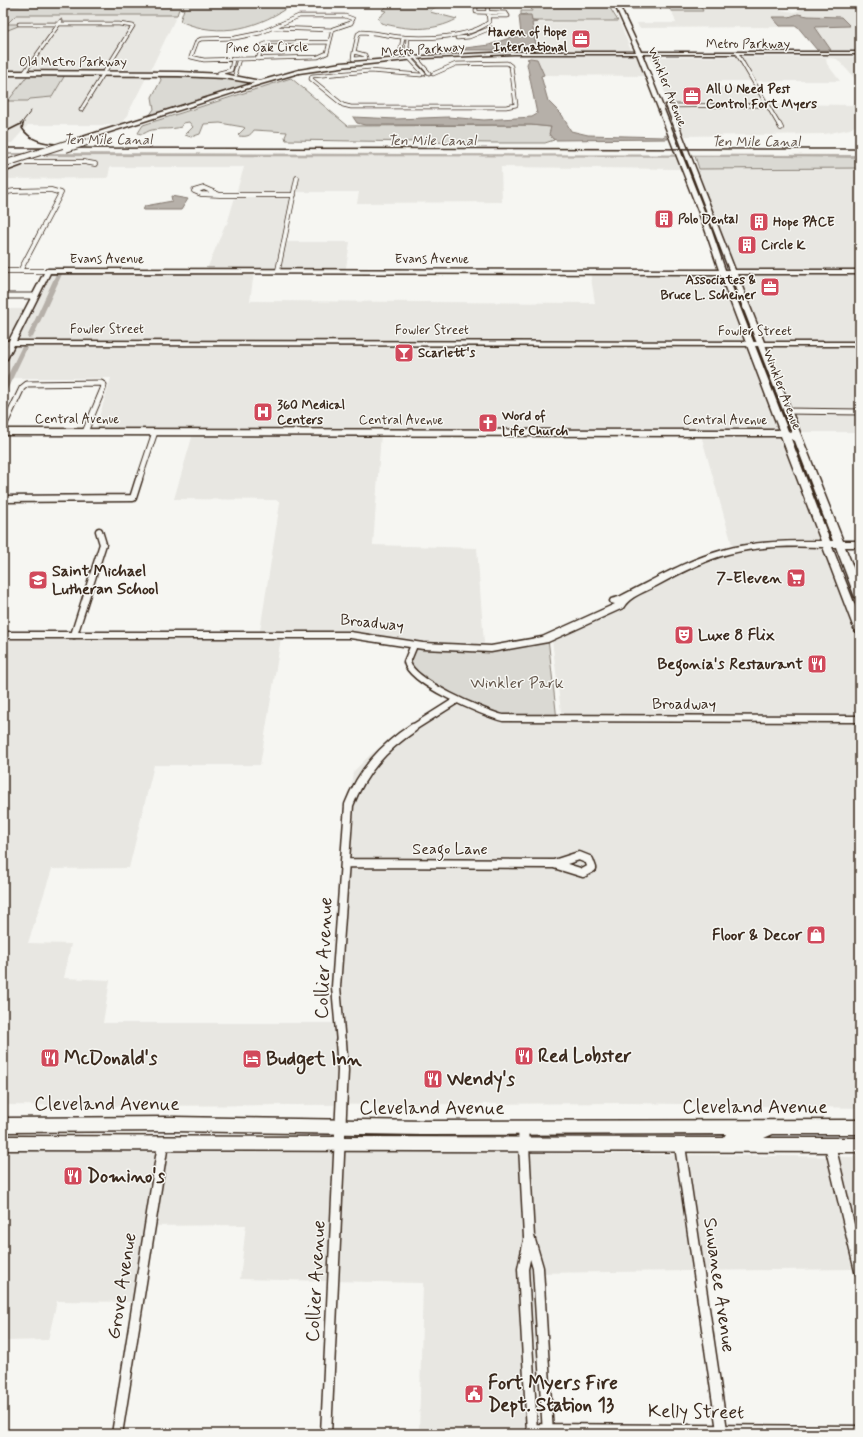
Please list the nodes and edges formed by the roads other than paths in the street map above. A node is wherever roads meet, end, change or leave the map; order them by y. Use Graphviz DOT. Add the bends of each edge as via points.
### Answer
graph roads {
  1 [pos="476,3"];
  2 [pos="487,3"];
  3 [pos="616,3"];
  4 [pos="623,3"];
  5 [pos="488,14"];
  6 [pos="62,20"];
  7 [pos="19,24"];
  8 [pos="59,24"];
  9 [pos="274,28"];
  10 [pos="491,28"];
  11 [pos="333,30"];
  12 [pos="426,37"];
  13 [pos="403,38"];
  14 [pos="408,38"];
  15 [pos="329,42"];
  16 [pos="354,52"];
  17 [pos="639,54"];
  18 [pos="646,54"];
  19 [pos="860,54"];
  20 [pos="740,56"];
  21 [pos="258,59"];
  22 [pos="414,60"];
  23 [pos="233,61"];
  24 [pos="238,61"];
  25 [pos="651,66"];
  26 [pos="231,70"];
  27 [pos="194,72"];
  28 [pos="236,72"];
  29 [pos="3,73"];
  30 [pos="24,73"];
  31 [pos="104,73"];
  32 [pos="143,73"];
  33 [pos="219,73"];
  34 [pos="431,73"];
  35 [pos="179,74"];
  36 [pos="422,74"];
  37 [pos="266,82"];
  38 [pos="656,95"];
  39 [pos="665,99"];
  40 [pos="768,105"];
  41 [pos="668,106"];
  42 [pos="81,110"];
  43 [pos="666,122"];
  44 [pos="677,128"];
  45 [pos="781,128"];
  46 [pos="114,131"];
  47 [pos="3,163"];
  48 [pos="95,164"];
  49 [pos="3,170"];
  50 [pos="298,178"];
  51 [pos="220,195"];
  52 [pos="294,195"];
  53 [pos="3,197"];
  54 [pos="278,270"];
  55 [pos="3,271"];
  56 [pos="20,271"];
  57 [pos="48,271"];
  58 [pos="722,271"];
  59 [pos="732,271"];
  60 [pos="860,272"];
  61 [pos="3,296"];
  62 [pos="34,296"];
  63 [pos="7,343"];
  64 [pos="750,344"];
  65 [pos="760,344"];
  66 [pos="860,344"];
  67 [pos="3,359"];
  68 [pos="786,411"];
  69 [pos="860,412"];
  70 [pos="3,428"];
  71 [pos="3,432"];
  72 [pos="85,432"];
  73 [pos="155,432"];
  74 [pos="784,434"];
  75 [pos="798,439"];
  76 [pos="3,499"];
  77 [pos="98,531"];
  78 [pos="827,544"];
  79 [pos="839,544"];
  80 [pos="860,544"];
  81 [pos="860,597"];
  82 [pos="860,631"];
  83 [pos="3,635"];
  84 [pos="74,635"];
  85 [pos="414,644"];
  86 [pos="457,700"];
  87 [pos="860,720"];
  88 [pos="346,863"];
  89 [pos="554,864"];
  90 [pos="3,1125"];
  91 [pos="773,1126"];
  92 [pos="341,1127"];
  93 [pos="860,1127"];
  94 [pos="524,1128"];
  95 [pos="3,1143"];
  96 [pos="163,1144"];
  97 [pos="340,1144"];
  98 [pos="524,1145"];
  99 [pos="830,1145"];
  100 [pos="860,1145"];
  101 [pos="680,1146"];
  102 [pos="704,1146"];
  103 [pos="529,1237"];
  104 [pos="860,1271"];
  105 [pos="722,1430"];
  106 [pos="860,1431"];
  107 [pos="532,1432"];
  108 [pos="548,1432"];
  109 [pos="117,1434"];
  110 [pos="326,1434"];
  1 -- 5 [label="street" via="476,12"];
  2 -- 5 [label="street"];
  3 -- 17 [label="street, Winkler Avenue"];
  4 -- 18 [label="street, Winkler Avenue"];
  5 -- 5 [label="street" via="508,16 506,12"];
  5 -- 12 [label="street" via="488,24 461,34"];
  6 -- 8 [label="street"];
  7 -- 8 [label="street"];
  8 -- 30 [label="street"];
  8 -- 31 [label="street" via="133,26"];
  9 -- 11 [label="street"];
  9 -- 11 [label="street, Pine Oak Circle" via="298,16 353,18 351,23"];
  9 -- 23 [label="street, Pine Oak Circle" via="240,37 201,39 197,41 191,57 198,60"];
  10 -- 12 [label="street" via="467,37 430,40"];
  11 -- 15 [label="street, Pine Oak Circle"];
  12 -- 14 [label="street"];
  13 -- 14 [label="street"];
  13 -- 16 [label="street" via="361,32 358,34"];
  13 -- 22 [label="street" via="400,48"];
  14 -- 22 [label="street" via="406,47"];
  15 -- 21 [label="street, Pine Oak Circle" via="327,53 318,57"];
  15 -- 21 [label="street" via="268,43 263,45"];
  17 -- 18 [label="street, Metro Parkway"];
  17 -- 22 [label="street, Metro Parkway"];
  17 -- 38 [label="street, Winkler Avenue"];
  18 -- 19 [label="street, Metro Parkway"];
  18 -- 20 [label="street, Metro Parkway"];
  18 -- 25 [label="street, Winkler Avenue"];
  19 -- 20 [label="street, Metro Parkway"];
  20 -- 40 [label="street"];
  21 -- 24 [label="street, Pine Oak Circle"];
  22 -- 34 [label="street"];
  22 -- 36 [label="street"];
  22 -- 37 [label="street, Metro Parkway" via="335,69"];
  23 -- 24 [label="street, Pine Oak Circle"];
  23 -- 26 [label="street"];
  24 -- 28 [label="street"];
  26 -- 28 [label="street"];
  26 -- 33 [label="street"];
  27 -- 32 [label="street, Old Metro Parkway"];
  27 -- 33 [label="street, Old Metro Parkway"];
  27 -- 35 [label="street"];
  28 -- 33 [label="street, Old Metro Parkway"];
  28 -- 37 [label="street, Old Metro Parkway"];
  29 -- 30 [label="street, Old Metro Parkway"];
  30 -- 31 [label="street, Old Metro Parkway"];
  31 -- 32 [label="street, Old Metro Parkway"];
  31 -- 42 [label="street"];
  32 -- 35 [label="street, Old Metro Parkway"];
  34 -- 36 [label="street"];
  34 -- 36 [label="street" via="435,76"];
  34 -- 36 [label="street" via="456,64 507,63 510,66 516,105 351,106 344,105 311,79 312,76 370,71"];
  35 -- 37 [label="street, Old Metro Parkway" via="224,76"];
  37 -- 46 [label="street, Metro Parkway"];
  38 -- 41 [label="street" via="661,103"];
  38 -- 43 [label="street, Winkler Avenue"];
  39 -- 41 [label="street, Winkler Avenue"];
  40 -- 41 [label="street"];
  40 -- 45 [label="street"];
  41 -- 44 [label="street, Winkler Avenue"];
  43 -- 44 [label="street"];
  43 -- 58 [label="street, Winkler Avenue"];
  44 -- 59 [label="street, Winkler Avenue"];
  46 -- 47 [label="street, Metro Parkway, bridge"];
  46 -- 49 [label="street, Metro Parkway, bridge"];
  47 -- 48 [label="street"];
  50 -- 52 [label="street"];
  51 -- 51 [label="street" via="209,189 194,190 201,194"];
  51 -- 52 [label="street"];
  52 -- 54 [label="street"];
  53 -- 56 [label="street" via="8,192 45,190 61,193"];
  54 -- 57 [label="street, Evans Avenue"];
  54 -- 58 [label="street, Evans Avenue"];
  55 -- 56 [label="street, Evans Avenue"];
  56 -- 57 [label="street, Evans Avenue"];
  57 -- 62 [label="street"];
  58 -- 59 [label="street, Evans Avenue"];
  58 -- 64 [label="street, Winkler Avenue"];
  59 -- 60 [label="street, Evans Avenue"];
  59 -- 65 [label="street, Winkler Avenue"];
  61 -- 62 [label="street"];
  62 -- 63 [label="street"];
  63 -- 64 [label="main road, Fowler Street"];
  63 -- 67 [label="street"];
  64 -- 65 [label="main road, Fowler Street"];
  64 -- 74 [label="street, Winkler Avenue"];
  65 -- 66 [label="main road, Fowler Street"];
  65 -- 68 [label="street, Winkler Avenue"];
  68 -- 69 [label="street"];
  68 -- 75 [label="street, Winkler Avenue"];
  70 -- 72 [label="street" via="25,384 101,383 104,385 103,389"];
  71 -- 72 [label="street, Central Avenue"];
  72 -- 73 [label="street, Central Avenue"];
  73 -- 74 [label="street, Central Avenue"];
  73 -- 76 [label="street" via="133,498"];
  74 -- 75 [label="street, Central Avenue"];
  74 -- 78 [label="street, Winkler Avenue"];
  75 -- 79 [label="street, Winkler Avenue"];
  77 -- 84 [label="street" via="103,544"];
  78 -- 79 [label="street"];
  78 -- 82 [label="street, Winkler Avenue"];
  78 -- 85 [label="street" via="774,544 724,552 623,599 620,606 544,640 503,648"];
  79 -- 80 [label="street"];
  79 -- 81 [label="street, Winkler Avenue"];
  83 -- 84 [label="street, Broadway"];
  84 -- 85 [label="street, Broadway" via="350,635"];
  85 -- 86 [label="street, Broadway" via="406,659 410,670"];
  86 -- 87 [label="street, Broadway" via="489,715 516,720"];
  86 -- 88 [label="street, Collier Avenue" via="387,746 363,773 349,805"];
  88 -- 89 [label="street, Seago Lane"];
  88 -- 92 [label="street, Collier Avenue" via="336,987 336,1012 343,1058"];
  90 -- 92 [label="main road, Cleveland Avenue" via="173,1124"];
  91 -- 93 [label="main road, Cleveland Avenue"];
  91 -- 94 [label="main road, Cleveland Avenue"];
  91 -- 102 [label="main road" via="753,1135"];
  92 -- 94 [label="main road, Cleveland Avenue"];
  92 -- 97 [label="street, Collier Avenue"];
  94 -- 98 [label="street"];
  95 -- 96 [label="main road"];
  96 -- 97 [label="main road"];
  96 -- 109 [label="street, Grove Avenue"];
  97 -- 98 [label="main road"];
  97 -- 110 [label="street, Collier Avenue"];
  98 -- 101 [label="main road"];
  98 -- 103 [label="street"];
  99 -- 100 [label="main road"];
  99 -- 102 [label="main road"];
  99 -- 104 [label="street"];
  101 -- 102 [label="main road"];
  101 -- 105 [label="street, Suwanee Avenue"];
  103 -- 107 [label="street" via="523,1269"];
  103 -- 108 [label="street" via="538,1268"];
  105 -- 106 [label="street, Kelly Street"];
  105 -- 108 [label="street, Kelly Street"];
  107 -- 108 [label="street, Kelly Street"];
}
